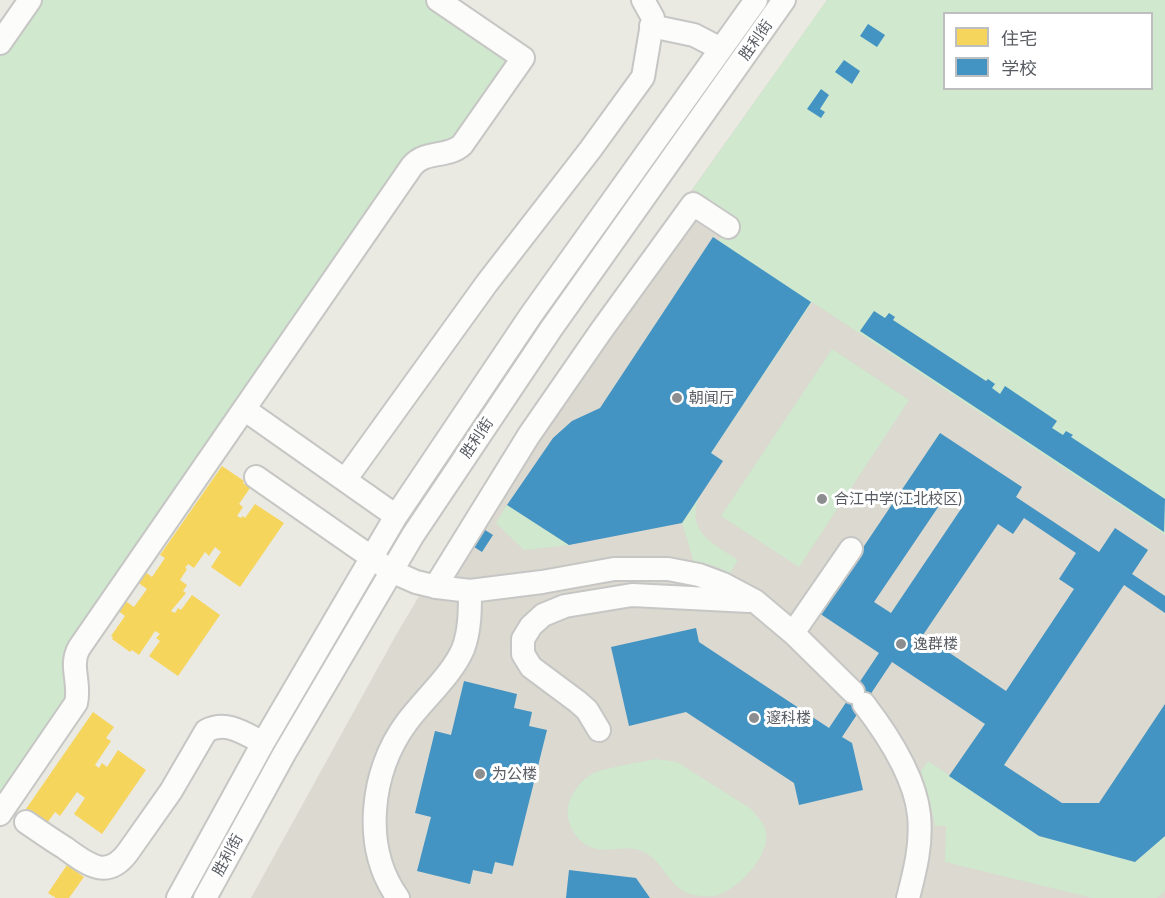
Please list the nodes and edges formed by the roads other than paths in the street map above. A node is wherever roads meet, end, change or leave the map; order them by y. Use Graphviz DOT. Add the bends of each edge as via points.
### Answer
graph roads {
  1 [pos="30,0"];
  2 [pos="438,0"];
  3 [pos="644,0"];
  4 [pos="756,0"];
  5 [pos="784,0"];
  6 [pos="651,26"];
  7 [pos="0,43"];
  8 [pos="721,49"];
  9 [pos="728,228"];
  10 [pos="244,410"];
  11 [pos="256,477"];
  12 [pos="345,480"];
  13 [pos="396,516"];
  14 [pos="851,549"];
  15 [pos="371,557"];
  16 [pos="391,571"];
  17 [pos="435,587"];
  18 [pos="470,591"];
  19 [pos="755,601"];
  20 [pos="793,633"];
  21 [pos="599,730"];
  22 [pos="263,743"];
  23 [pos="0,814"];
  24 [pos="26,822"];
  25 [pos="178,898"];
  26 [pos="205,898"];
  27 [pos="398,898"];
  28 [pos="908,898"];
  1 -- 7 [label="street"];
  2 -- 10 [label="street" via="523,58 462,145 420,159 412,166"];
  3 -- 6 [label="street" via="653,18"];
  4 -- 8 [label="street, 胜利街"];
  5 -- 16 [label="street, 胜利街" via="551,329"];
  6 -- 8 [label="street" via="694,35"];
  6 -- 12 [label="street" via="643,77"];
  8 -- 13 [label="street, 胜利街" via="531,315"];
  9 -- 17 [label="street" via="693,204 529,435"];
  10 -- 12 [label="street"];
  10 -- 23 [label="street" via="79,648 74,661 76,703"];
  11 -- 15 [label="street"];
  12 -- 13 [label="street"];
  13 -- 15 [label="street, 胜利街"];
  14 -- 20 [label="street"];
  15 -- 16 [label="street"];
  15 -- 22 [label="street, 胜利街"];
  16 -- 17 [label="street"];
  16 -- 26 [label="street, 胜利街"];
  17 -- 18 [label="street"];
  18 -- 19 [label="street" via="614,569 668,569 699,575"];
  18 -- 27 [label="street" via="468,631 462,650 406,724 388,755 377,789 377,847 385,875"];
  19 -- 20 [label="street"];
  19 -- 21 [label="street" via="632,595 565,606 543,615 524,639 523,654 531,667 587,711"];
  20 -- 28 [label="street" via="880,724 914,792 919,849"];
  22 -- 24 [label="street" via="224,726 206,731 171,791 123,860 109,867 84,862"];
  22 -- 25 [label="street, 胜利街"];
}
